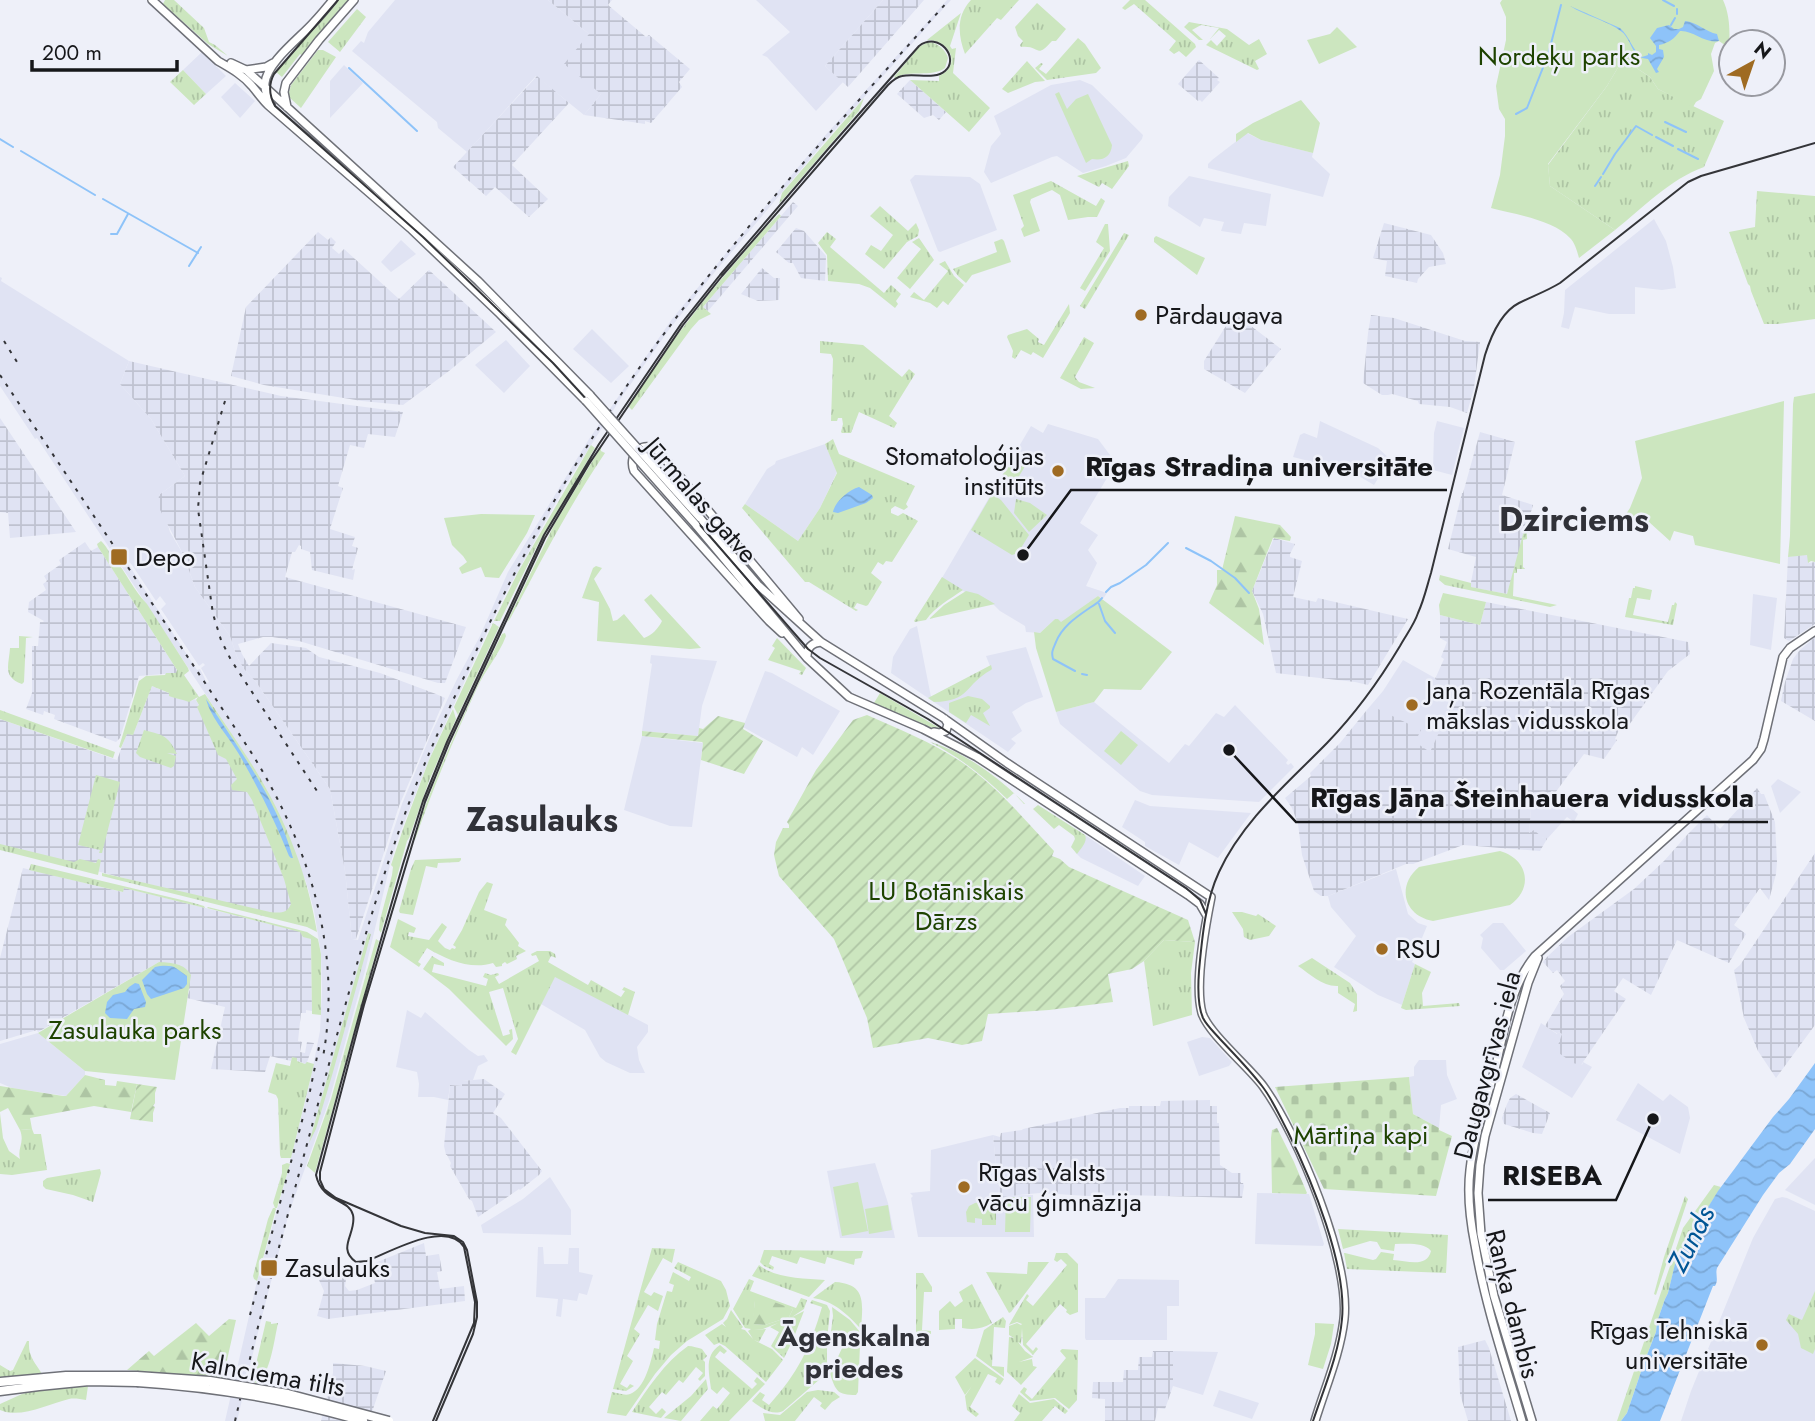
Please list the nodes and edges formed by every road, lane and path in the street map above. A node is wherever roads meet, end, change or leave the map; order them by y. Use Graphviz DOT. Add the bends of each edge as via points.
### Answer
graph roads {
  1 [pos="152,0"];
  2 [pos="332,0"];
  3 [pos="354,0"];
  4 [pos="206,49"];
  5 [pos="276,61"];
  6 [pos="246,70"];
  7 [pos="265,87"];
  8 [pos="287,107"];
  9 [pos="274,108"];
  10 [pos="588,398"];
  11 [pos="698,522"];
  12 [pos="1815,631"];
  13 [pos="810,633"];
  14 [pos="793,641"];
  15 [pos="821,642"];
  16 [pos="807,657"];
  17 [pos="945,719"];
  18 [pos="923,729"];
  19 [pos="1208,916"];
  20 [pos="1542,950"];
  21 [pos="1472,1154"];
  22 [pos="1481,1234"];
  23 [pos="137,1379"];
  24 [pos="0,1382"];
  25 [pos="0,1391"];
  26 [pos="363,1421"];
  27 [pos="390,1421"];
  28 [pos="1315,1421"];
  29 [pos="1522,1421"];
  30 [pos="1532,1421"];
  1 -- 4 [label="main road, Jūrmalas gatve"];
  2 -- 5 [label="main road"];
  3 -- 8 [label="main road" via="286,83"];
  4 -- 6 [label="main road, Jūrmalas gatve"];
  4 -- 9 [label="main road, Jūrmalas gatve"];
  5 -- 6 [label="main road"];
  5 -- 7 [label="main road"];
  6 -- 7 [label="main road, Jūrmalas gatve"];
  7 -- 8 [label="main road, Jūrmalas gatve"];
  7 -- 9 [label="main road"];
  8 -- 10 [label="main road, Jūrmalas gatve" via="478,282"];
  9 -- 10 [label="main road, Jūrmalas gatve" via="410,228"];
  10 -- 11 [label="main road, Jūrmalas gatve, bridge"];
  11 -- 13 [label="main road, Jūrmalas gatve"];
  11 -- 14 [label="main road, Jūrmalas gatve"];
  12 -- 20 [label="main road, Daugavgrīvas iela" via="1783,657 1762,746 1753,760"];
  13 -- 14 [label="main road" via="660,453 648,445 642,448 632,460 634,471 769,621"];
  13 -- 15 [label="main road, Jūrmalas gatve"];
  14 -- 16 [label="main road, Jūrmalas gatve"];
  15 -- 16 [label="main road" via="810,646"];
  15 -- 17 [label="main road, Jūrmalas gatve"];
  16 -- 18 [label="main road, Jūrmalas gatve" via="849,697"];
  17 -- 18 [label="main road" via="948,724 943,733"];
  17 -- 19 [label="main road, Jūrmalas gatve" via="1211,897"];
  18 -- 19 [label="main road, Jūrmalas gatve" via="977,757 1188,895"];
  19 -- 28 [label="main road" via="1200,969 1203,1013 1259,1080 1279,1112 1319,1201 1341,1281 1341,1336"];
  20 -- 21 [label="main road, Daugavgrīvas iela" via="1524,971 1514,995"];
  20 -- 22 [label="main road, Daugavgrīvas iela" via="1528,983 1485,1136 1479,1181"];
  21 -- 29 [label="main road, Raņķa dambis" via="1469,1204 1478,1263"];
  22 -- 30 [label="main road, Raņķa dambis" via="1494,1296"];
  23 -- 24 [label="main road" via="66,1376"];
  23 -- 25 [label="main road"];
  23 -- 26 [label="main road, Kalnciema tilts, bridge" via="262,1396"];
  23 -- 27 [label="main road, Kalnciema tilts, bridge" via="236,1385"];
}
